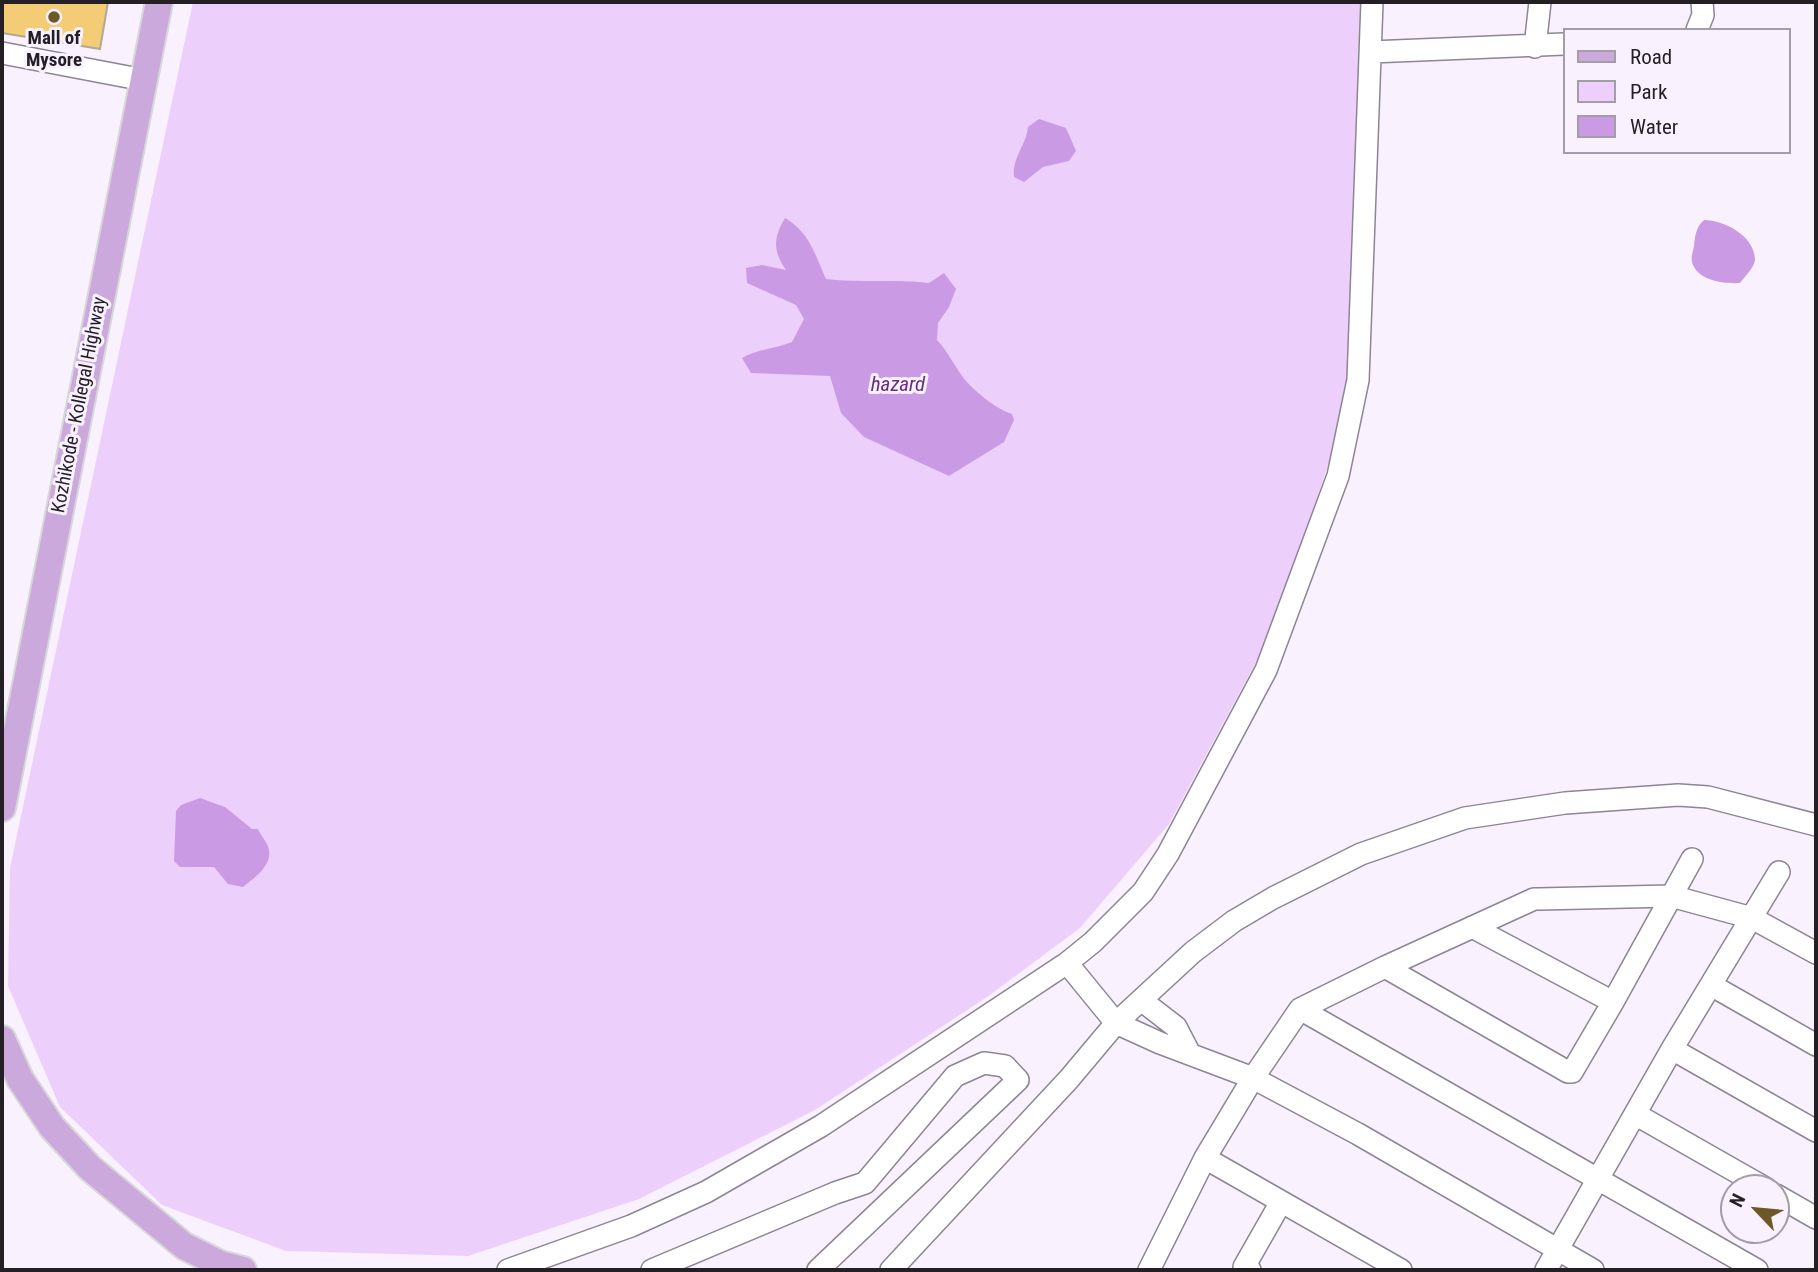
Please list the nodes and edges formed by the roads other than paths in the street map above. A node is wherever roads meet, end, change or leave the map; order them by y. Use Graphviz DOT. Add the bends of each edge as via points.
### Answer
graph roads {
  1 [pos="159,2"];
  2 [pos="1372,2"];
  3 [pos="1540,2"];
  4 [pos="1702,2"];
  5 [pos="1699,28"];
  6 [pos="1562,44"];
  7 [pos="1535,47"];
  8 [pos="1371,52"];
  9 [pos="2,53"];
  10 [pos="144,80"];
  11 [pos="2,808"];
  12 [pos="1816,825"];
  13 [pos="1692,859"];
  14 [pos="1779,872"];
  15 [pos="1671,897"];
  16 [pos="1752,918"];
  17 [pos="1472,927"];
  18 [pos="1816,953"];
  19 [pos="1067,963"];
  20 [pos="1385,967"];
  21 [pos="1711,985"];
  22 [pos="1141,1000"];
  23 [pos="1613,1002"];
  24 [pos="1300,1009"];
  25 [pos="1116,1023"];
  26 [pos="2,1039"];
  27 [pos="1816,1045"];
  28 [pos="1672,1049"];
  29 [pos="1190,1054"];
  30 [pos="1253,1078"];
  31 [pos="1635,1114"];
  32 [pos="1816,1130"];
  33 [pos="1205,1158"];
  34 [pos="1740,1174"];
  35 [pos="1598,1180"];
  36 [pos="1281,1202"];
  37 [pos="1790,1203"];
  38 [pos="1816,1218"];
  39 [pos="1558,1250"];
  40 [pos="551,1264"];
  41 [pos="1246,1269"];
  42 [pos="243,1270"];
  43 [pos="508,1270"];
  44 [pos="652,1270"];
  45 [pos="818,1270"];
  46 [pos="891,1270"];
  47 [pos="1149,1270"];
  48 [pos="1401,1270"];
  49 [pos="1546,1270"];
  50 [pos="1592,1270"];
  51 [pos="1757,1270"];
  1 -- 10 [label="main road, Kozhikode - Kollegal Highway"];
  2 -- 8 [label="street"];
  3 -- 7 [label="street"];
  4 -- 5 [label="street"];
  6 -- 7 [label="street"];
  7 -- 8 [label="street"];
  8 -- 19 [label="street" via="1358,380 1338,475 1266,670 1168,854 1143,891"];
  9 -- 10 [label="street"];
  10 -- 11 [label="main road, Kozhikode - Kollegal Highway"];
  12 -- 22 [label="street" via="1708,797 1678,795 1564,803 1465,818 1361,854 1273,898 1193,952"];
  13 -- 15 [label="street"];
  14 -- 16 [label="street"];
  15 -- 16 [label="street"];
  15 -- 17 [label="street" via="1534,899"];
  15 -- 23 [label="street"];
  16 -- 18 [label="street"];
  16 -- 21 [label="street"];
  17 -- 20 [label="street"];
  17 -- 23 [label="street"];
  19 -- 25 [label="street"];
  19 -- 40 [label="street" via="821,1126 706,1192"];
  20 -- 23 [label="street" via="1568,1072 1573,1071"];
  20 -- 24 [label="street"];
  21 -- 27 [label="street"];
  21 -- 28 [label="street"];
  22 -- 25 [label="street"];
  22 -- 29 [label="street" via="1176,1027"];
  24 -- 30 [label="street"];
  24 -- 35 [label="street"];
  25 -- 29 [label="street"];
  25 -- 46 [label="street"];
  26 -- 42 [label="main road" via="20,1079 52,1127 90,1168 184,1246"];
  28 -- 31 [label="street"];
  28 -- 32 [label="street"];
  29 -- 30 [label="street"];
  30 -- 33 [label="street"];
  30 -- 39 [label="street"];
  31 -- 34 [label="street"];
  31 -- 35 [label="street"];
  33 -- 36 [label="street"];
  33 -- 47 [label="street"];
  35 -- 39 [label="street"];
  35 -- 51 [label="street"];
  36 -- 41 [label="street"];
  36 -- 48 [label="street"];
  37 -- 38 [label="street"];
  39 -- 49 [label="street"];
  39 -- 50 [label="street"];
  40 -- 43 [label="street"];
  44 -- 45 [label="street" via="865,1182 955,1076 984,1063 1005,1066 1018,1080"];
}
